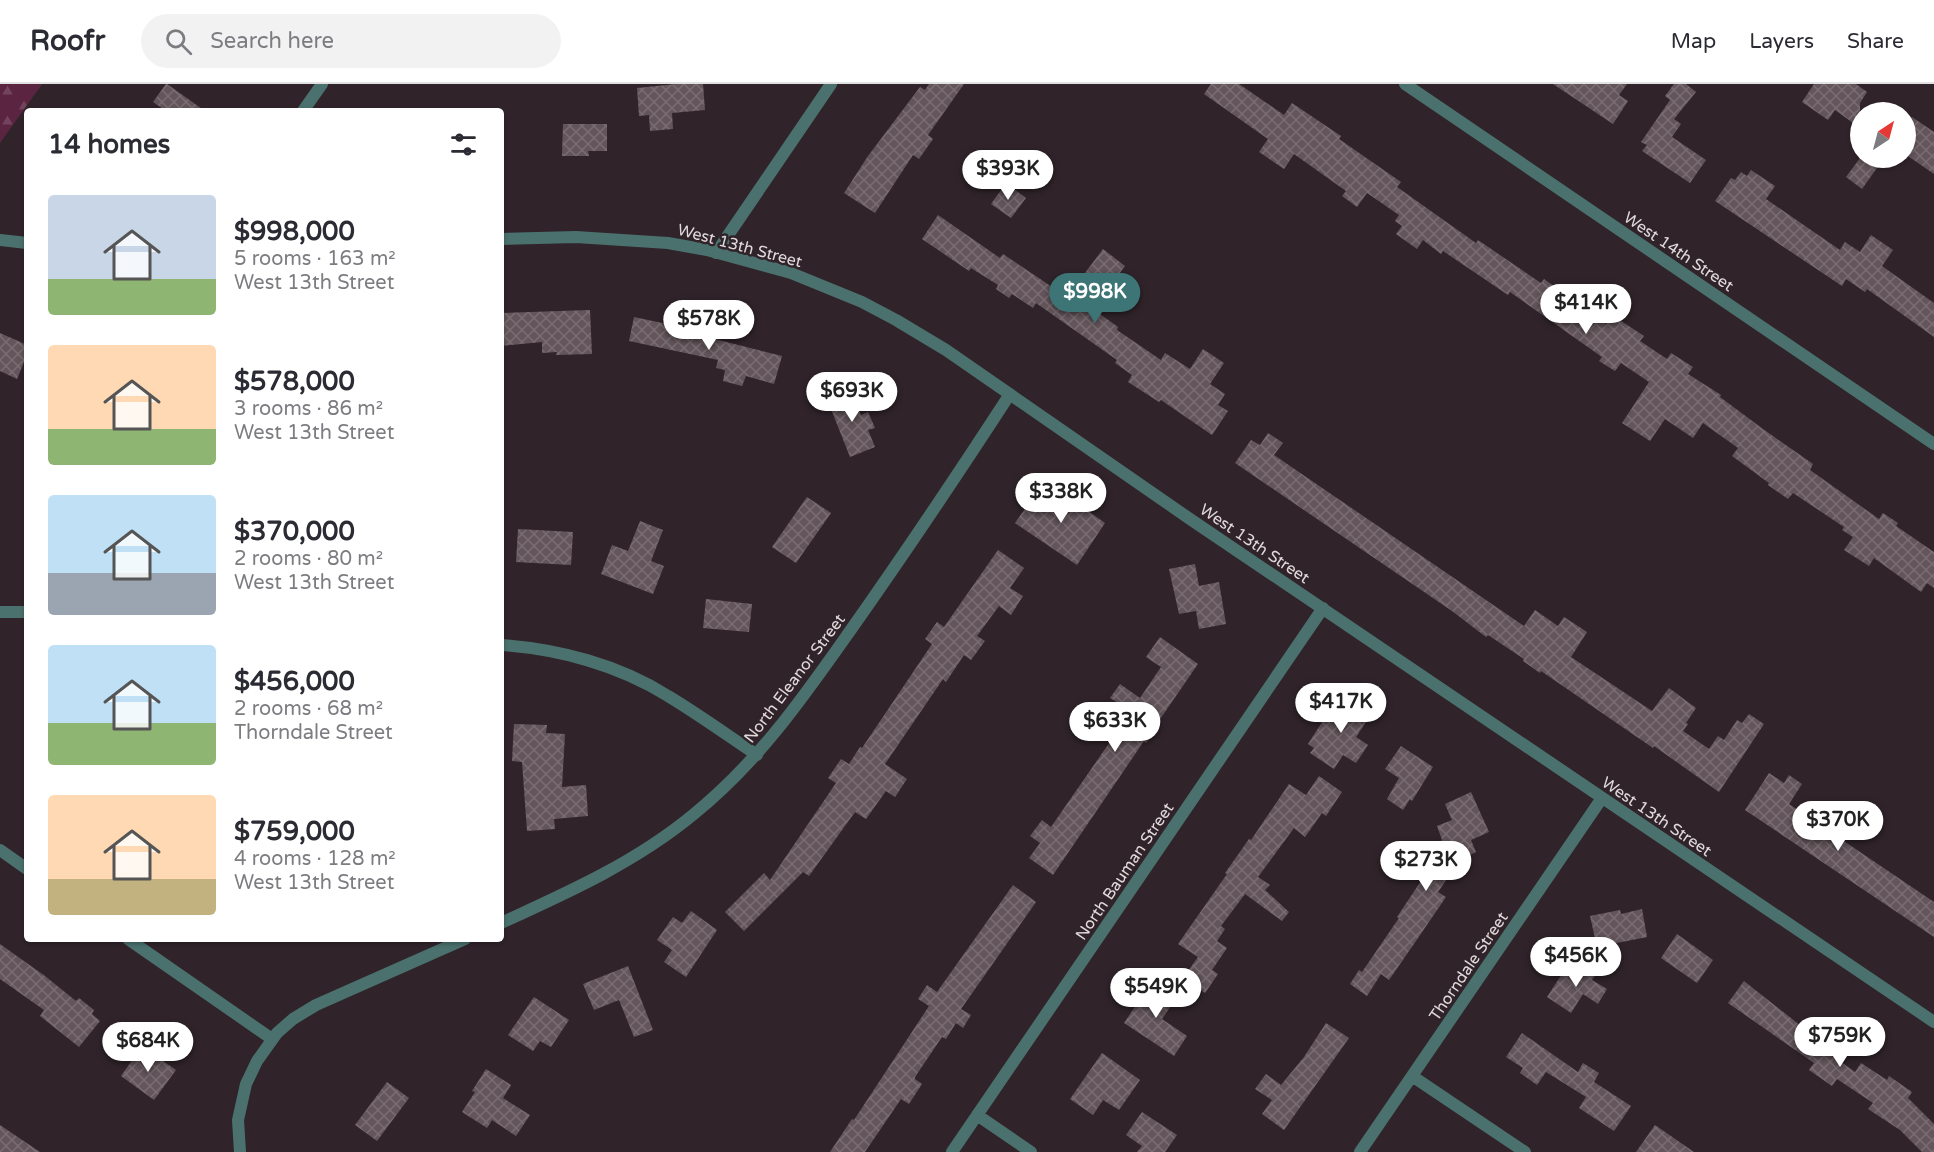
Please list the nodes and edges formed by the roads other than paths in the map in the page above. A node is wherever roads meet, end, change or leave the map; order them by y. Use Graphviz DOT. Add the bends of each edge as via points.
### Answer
graph roads {
  1 [pos="322,84"];
  2 [pos="831,84"];
  3 [pos="1405,84"];
  4 [pos="305,108"];
  5 [pos="504,239"];
  6 [pos="0,240"];
  7 [pos="24,243"];
  8 [pos="716,253"];
  9 [pos="1010,394"];
  10 [pos="1934,444"];
  11 [pos="1323,608"];
  12 [pos="0,612"];
  13 [pos="24,612"];
  14 [pos="504,645"];
  15 [pos="757,755"];
  16 [pos="1602,798"];
  17 [pos="0,850"];
  18 [pos="24,867"];
  19 [pos="504,922"];
  20 [pos="132,942"];
  21 [pos="458,942"];
  22 [pos="1934,1022"];
  23 [pos="272,1039"];
  24 [pos="1412,1076"];
  25 [pos="977,1115"];
  26 [pos="240,1152"];
  27 [pos="952,1152"];
  28 [pos="1031,1152"];
  29 [pos="1360,1152"];
  30 [pos="1525,1152"];
  1 -- 4 [label="street"];
  2 -- 8 [label="street"];
  3 -- 10 [label="street, West 14th Street"];
  5 -- 8 [label="street, West 13th Street" via="576,237 668,243"];
  6 -- 7 [label="street"];
  8 -- 9 [label="street, West 13th Street" via="790,273 862,302 916,332"];
  9 -- 11 [label="street, West 13th Street"];
  9 -- 15 [label="street, North Eleanor Street" via="917,536 792,713"];
  11 -- 16 [label="street, West 13th Street"];
  11 -- 25 [label="street, North Bauman Street"];
  12 -- 13 [label="street"];
  14 -- 15 [label="street" via="557,652 633,677 685,706"];
  15 -- 19 [label="street, North Eleanor Street" via="709,802 655,844 588,883"];
  16 -- 22 [label="street, West 13th Street"];
  16 -- 24 [label="street, Thorndale Street"];
  17 -- 18 [label="street"];
  20 -- 23 [label="street"];
  21 -- 23 [label="street" via="316,1005"];
  23 -- 26 [label="street" via="246,1084 238,1120"];
  24 -- 29 [label="street, Thorndale Street"];
  24 -- 30 [label="street"];
  25 -- 27 [label="street, North Bauman Street"];
  25 -- 28 [label="street"];
}
